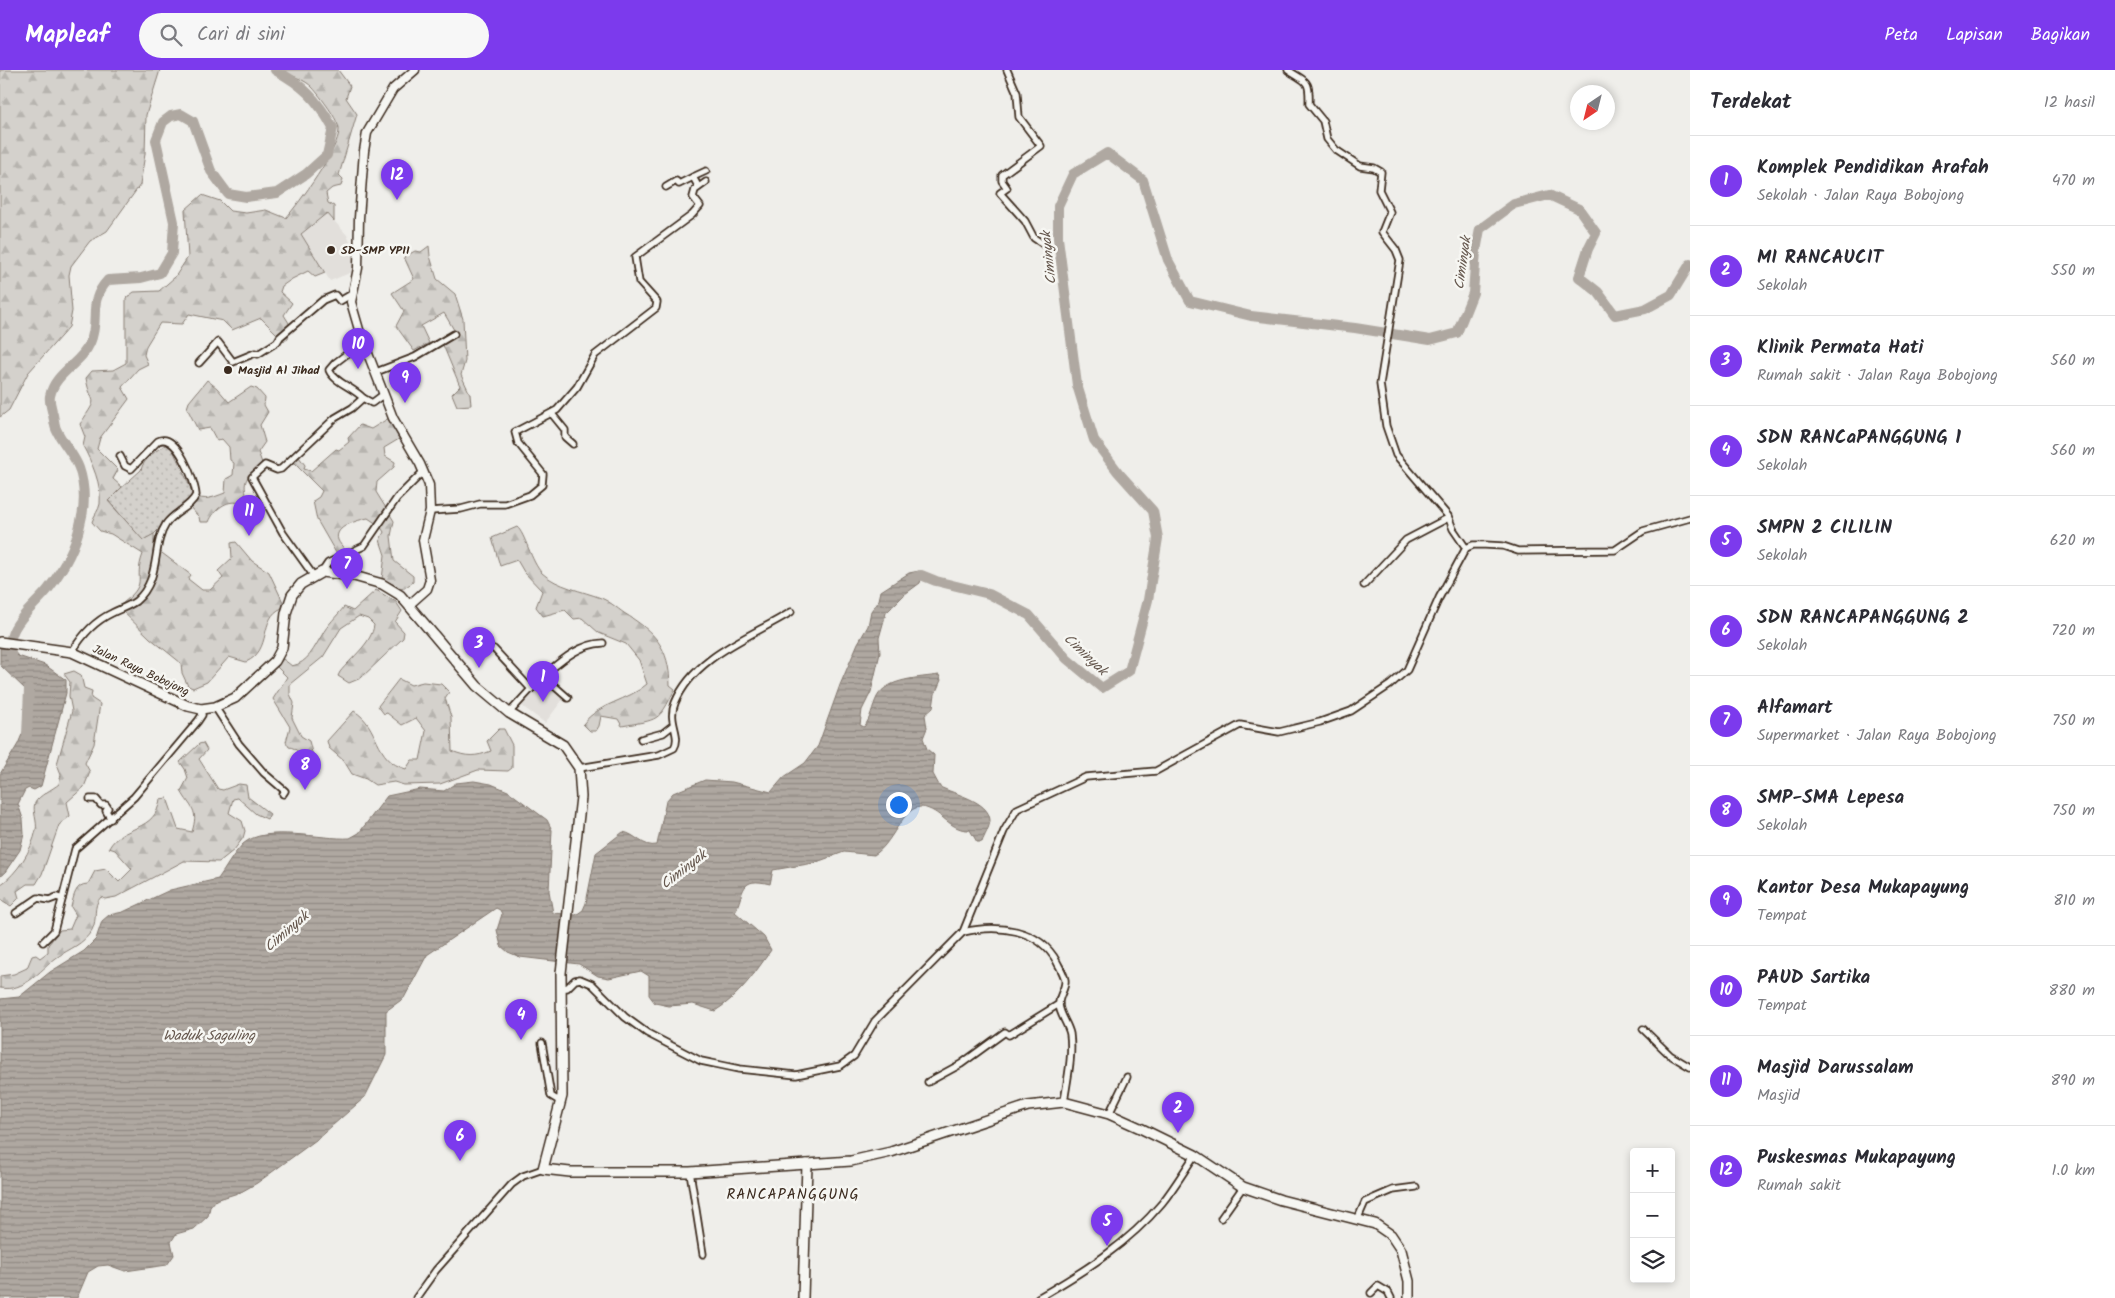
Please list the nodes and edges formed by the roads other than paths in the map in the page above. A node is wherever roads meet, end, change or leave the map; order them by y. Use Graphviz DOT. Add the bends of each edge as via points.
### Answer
graph roads {
  1 [pos="415,70"];
  2 [pos="1007,70"];
  3 [pos="1288,70"];
  4 [pos="706,171"];
  5 [pos="693,177"];
  6 [pos="706,182"];
  7 [pos="698,186"];
  8 [pos="666,187"];
  9 [pos="1046,246"];
  10 [pos="352,294"];
  11 [pos="454,334"];
  12 [pos="364,342"];
  13 [pos="200,363"];
  14 [pos="376,372"];
  15 [pos="384,394"];
  16 [pos="363,398"];
  17 [pos="552,414"];
  18 [pos="574,444"];
  19 [pos="120,456"];
  20 [pos="423,472"];
  21 [pos="430,511"];
  22 [pos="1448,518"];
  23 [pos="1690,518"];
  24 [pos="1466,548"];
  25 [pos="318,574"];
  26 [pos="1364,585"];
  27 [pos="409,605"];
  28 [pos="792,612"];
  29 [pos="0,642"];
  30 [pos="603,643"];
  31 [pos="494,649"];
  32 [pos="72,652"];
  33 [pos="543,676"];
  34 [pos="531,689"];
  35 [pos="568,698"];
  36 [pos="215,707"];
  37 [pos="200,708"];
  38 [pos="508,713"];
  39 [pos="672,726"];
  40 [pos="641,739"];
  41 [pos="579,768"];
  42 [pos="283,794"];
  43 [pos="90,799"];
  44 [pos="110,819"];
  45 [pos="62,899"];
  46 [pos="16,913"];
  47 [pos="963,932"];
  48 [pos="43,942"];
  49 [pos="561,988"];
  50 [pos="1059,1004"];
  51 [pos="1644,1028"];
  52 [pos="542,1043"];
  53 [pos="1690,1067"];
  54 [pos="1127,1077"];
  55 [pos="928,1082"];
  56 [pos="561,1102"];
  57 [pos="1064,1102"];
  58 [pos="1109,1114"];
  59 [pos="1195,1155"];
  60 [pos="807,1164"];
  61 [pos="543,1169"];
  62 [pos="690,1172"];
  63 [pos="1243,1187"];
  64 [pos="1416,1187"];
  65 [pos="1221,1218"];
  66 [pos="1358,1218"];
  67 [pos="703,1254"];
  68 [pos="1371,1293"];
  69 [pos="416,1298"];
  70 [pos="803,1298"];
  71 [pos="1038,1298"];
  72 [pos="1391,1298"];
  73 [pos="1409,1298"];
  1 -- 10 [label="street" via="393,89 367,133 358,268"];
  2 -- 9 [label="street" via="1017,94 1019,117 1041,146 1002,175 1002,181 1008,188 1000,193 1025,221 1034,238"];
  3 -- 22 [label="street" via="1305,80 1310,93 1309,104 1323,121 1331,144 1360,166 1381,172 1379,190 1390,212 1382,232 1400,260 1380,384 1386,426 1396,455"];
  4 -- 5 [label="street"];
  5 -- 7 [label="street"];
  5 -- 8 [label="street" via="679,184 676,180"];
  6 -- 7 [label="street"];
  7 -- 17 [label="street" via="693,197 700,206 635,257 639,282 657,302 656,308 595,355 577,388"];
  10 -- 12 [label="street" via="352,309"];
  10 -- 13 [label="street" via="340,301 335,295 323,300 278,342 258,354 233,362 218,342"];
  11 -- 14 [label="street" via="415,356"];
  12 -- 14 [label="street"];
  12 -- 16 [label="street" via="329,370"];
  14 -- 15 [label="street"];
  15 -- 16 [label="street" via="372,404"];
  15 -- 20 [label="street" via="402,436"];
  16 -- 25 [label="street" via="336,418 281,469 264,465 252,477 283,533"];
  17 -- 18 [label="street" via="565,430 565,437"];
  17 -- 21 [label="street" via="514,433 524,451 544,474 542,485 530,495 505,504 486,503"];
  19 -- 32 [label="street" via="125,466 131,469 158,441 170,441 182,456 196,495 166,523 154,572 142,594 99,620"];
  20 -- 21 [label="street" via="429,485"];
  20 -- 25 [label="street" via="397,498 364,546 328,563"];
  21 -- 27 [label="street" via="423,540 430,584"];
  22 -- 24 [label="street"];
  22 -- 26 [label="street" via="1406,540"];
  23 -- 24 [label="street" via="1643,531 1615,550 1518,551 1479,544"];
  24 -- 47 [label="street" via="1439,598 1407,670 1366,703 1342,715 1279,732 1240,725 1152,773 1095,776 1073,781 1016,809"];
  25 -- 27 [label="main road" via="354,576 382,584"];
  25 -- 36 [label="main road, Jalan Raya Bobojong" via="301,584 292,595 282,648 275,661 235,698"];
  27 -- 38 [label="main road" via="477,686"];
  28 -- 39 [label="street" via="704,664 681,691 672,710"];
  29 -- 32 [label="main road, Jalan Raya Bobojong"];
  30 -- 33 [label="street" via="584,647"];
  31 -- 34 [label="street"];
  32 -- 37 [label="main road, Jalan Raya Bobojong" via="181,703"];
  33 -- 34 [label="street"];
  33 -- 35 [label="street"];
  34 -- 38 [label="street"];
  36 -- 37 [label="main road, Jalan Raya Bobojong"];
  36 -- 42 [label="street" via="231,734 264,773 285,791"];
  37 -- 44 [label="street" via="202,715 198,721 134,797"];
  38 -- 41 [label="main road" via="563,745"];
  39 -- 40 [label="street" via="663,733"];
  39 -- 41 [label="street" via="677,740 668,752"];
  41 -- 49 [label="main road" via="581,797"];
  43 -- 44 [label="street" via="106,805"];
  44 -- 45 [label="street" via="75,849"];
  45 -- 46 [label="street" via="38,898"];
  45 -- 48 [label="street" via="54,930"];
  47 -- 49 [label="street" via="875,1021 854,1056 840,1066 796,1075 701,1061 647,1033 625,1017 592,984 575,980 568,988"];
  47 -- 50 [label="street" via="1007,929 1036,939 1055,958 1065,978"];
  49 -- 56 [label="main road"];
  50 -- 55 [label="street" via="1008,1035 1005,1032 961,1064"];
  50 -- 57 [label="street" via="1070,1045"];
  51 -- 53 [label="street" via="1670,1055"];
  52 -- 56 [label="street" via="550,1096"];
  54 -- 58 [label="street"];
  56 -- 61 [label="main road"];
  57 -- 58 [label="main road"];
  57 -- 60 [label="main road" via="1028,1106 865,1158"];
  58 -- 59 [label="main road"];
  59 -- 63 [label="main road"];
  59 -- 71 [label="street" via="1162,1203 1129,1236 1092,1265"];
  60 -- 62 [label="main road"];
  60 -- 70 [label="main road"];
  61 -- 62 [label="main road"];
  61 -- 69 [label="street" via="512,1184"];
  62 -- 67 [label="street"];
  63 -- 65 [label="street"];
  63 -- 66 [label="main road" via="1309,1208"];
  64 -- 66 [label="street" via="1393,1190 1365,1202"];
  66 -- 73 [label="main road" via="1375,1224 1397,1241 1409,1281"];
  68 -- 72 [label="street" via="1378,1286"];
}
